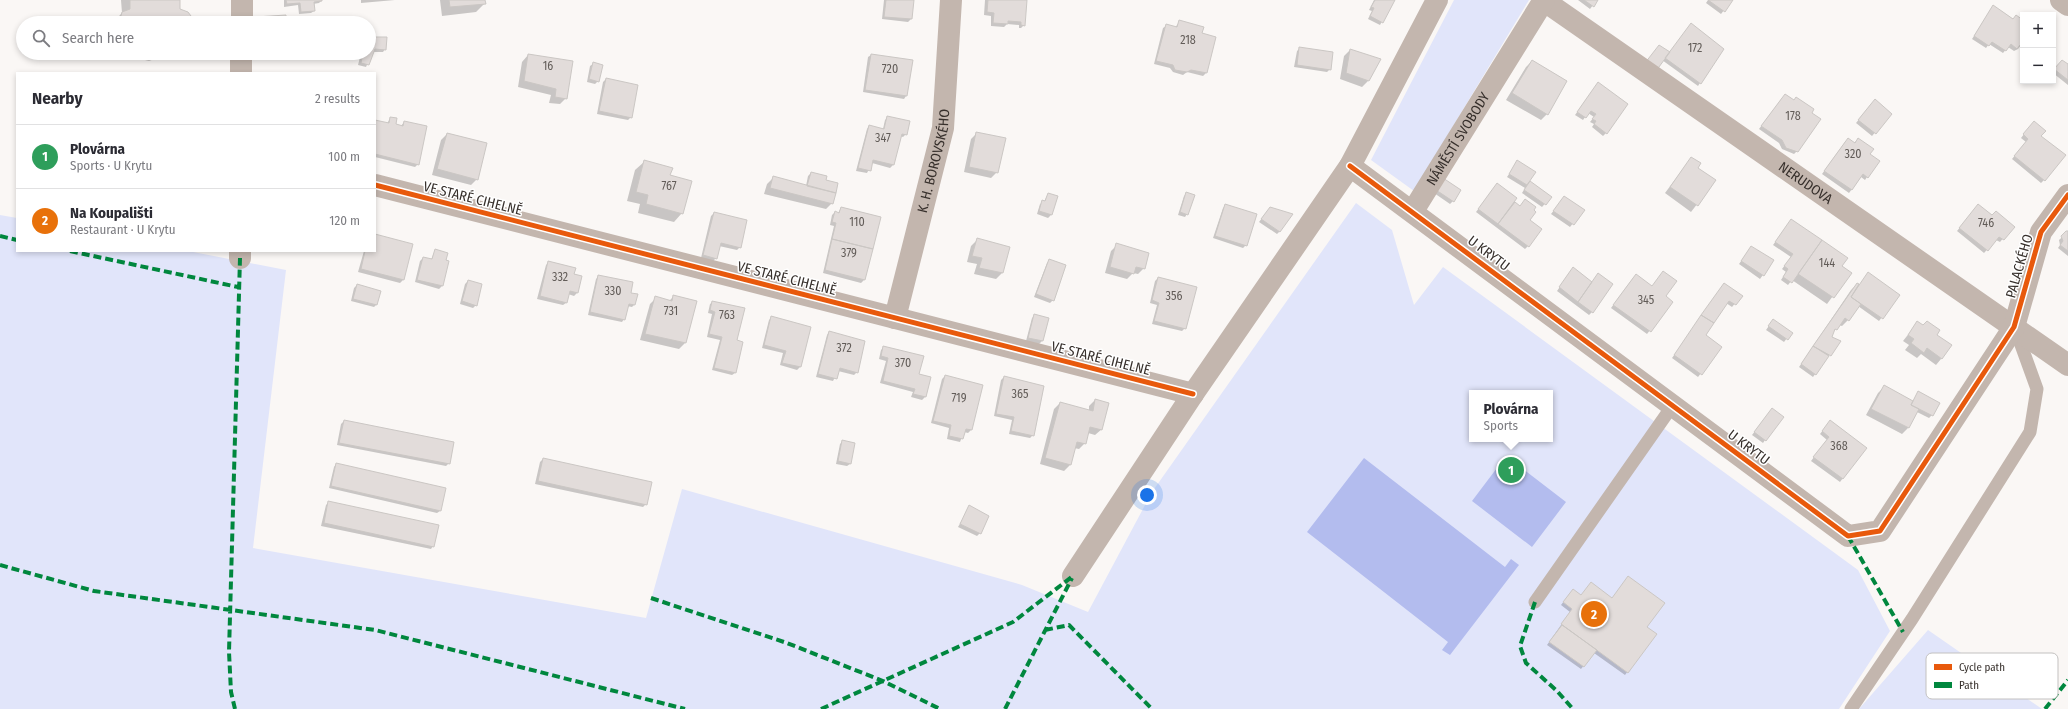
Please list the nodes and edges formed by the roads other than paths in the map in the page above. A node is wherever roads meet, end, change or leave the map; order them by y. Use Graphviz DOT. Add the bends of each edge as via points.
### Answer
graph roads {
  1 [pos="242,0"];
  2 [pos="951,0"];
  3 [pos="1437,0"];
  4 [pos="1544,0"];
  5 [pos="2060,0"];
  6 [pos="2068,5"];
  7 [pos="242,16"];
  8 [pos="241,60"];
  9 [pos="241,72"];
  10 [pos="1350,166"];
  11 [pos="376,185"];
  12 [pos="2068,195"];
  13 [pos="1413,211"];
  14 [pos="895,318"];
  15 [pos="2014,327"];
  16 [pos="2068,365"];
  17 [pos="1193,394"];
  18 [pos="1673,405"];
  19 [pos="1073,576"];
  20 [pos="1535,602"];
  21 [pos="1851,709"];
  1 -- 7 [label="street"];
  2 -- 14 [label="street, K. H. BOROVSKÉHO" via="943,128"];
  3 -- 10 [label="street"];
  4 -- 13 [label="street, NÁMĚSTÍ SVOBODY"];
  4 -- 15 [label="street, NERUDOVA"];
  5 -- 6 [label="street"];
  8 -- 9 [label="street"];
  10 -- 13 [label="street"];
  10 -- 17 [label="street"];
  11 -- 14 [label="street, VE STARÉ CIHELNĚ"];
  12 -- 15 [label="street, PALACKÉHO" via="2041,232"];
  13 -- 18 [label="street, U KRYTU"];
  14 -- 17 [label="street, VE STARÉ CIHELNĚ"];
  15 -- 16 [label="street, NERUDOVA"];
  15 -- 18 [label="street, U KRYTU" via="1880,531 1848,536"];
  15 -- 21 [label="lane" via="2037,388 2030,432 1912,619"];
  17 -- 19 [label="street"];
  18 -- 20 [label="lane"];
}
